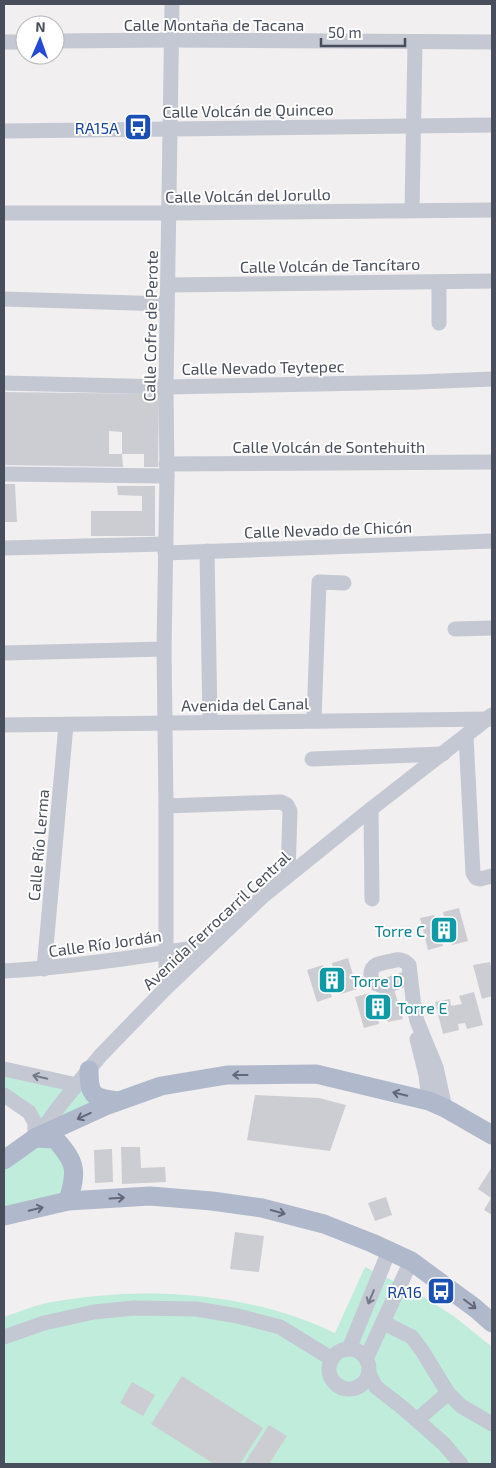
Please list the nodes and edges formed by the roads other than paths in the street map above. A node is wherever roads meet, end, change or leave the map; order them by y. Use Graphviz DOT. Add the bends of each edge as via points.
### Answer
graph roads {
  1 [pos="172,4"];
  2 [pos="171,40"];
  3 [pos="65,41"];
  4 [pos="415,42"];
  5 [pos="492,42"];
  6 [pos="492,124"];
  7 [pos="414,126"];
  8 [pos="170,129"];
  9 [pos="4,130"];
  10 [pos="412,210"];
  11 [pos="492,210"];
  12 [pos="4,213"];
  13 [pos="169,213"];
  14 [pos="492,281"];
  15 [pos="439,282"];
  16 [pos="168,285"];
  17 [pos="4,299"];
  18 [pos="167,304"];
  19 [pos="439,323"];
  20 [pos="492,379"];
  21 [pos="4,383"];
  22 [pos="166,387"];
  23 [pos="492,462"];
  24 [pos="166,470"];
  25 [pos="4,474"];
  26 [pos="492,541"];
  27 [pos="4,548"];
  28 [pos="165,548"];
  29 [pos="207,551"];
  30 [pos="344,583"];
  31 [pos="492,628"];
  32 [pos="455,629"];
  33 [pos="164,649"];
  34 [pos="4,653"];
  35 [pos="490,717"];
  36 [pos="314,720"];
  37 [pos="210,721"];
  38 [pos="166,723"];
  39 [pos="66,724"];
  40 [pos="4,725"];
  41 [pos="466,736"];
  42 [pos="443,754"];
  43 [pos="312,759"];
  44 [pos="166,806"];
  45 [pos="371,809"];
  46 [pos="288,874"];
  47 [pos="492,876"];
  48 [pos="372,900"];
  49 [pos="211,945"];
  50 [pos="165,953"];
  51 [pos="44,969"];
  52 [pos="4,971"];
  53 [pos="406,978"];
  54 [pos="166,988"];
  55 [pos="6,1070"];
  56 [pos="89,1070"];
  57 [pos="76,1085"];
  58 [pos="4,1086"];
  59 [pos="4,1095"];
  60 [pos="118,1102"];
  61 [pos="437,1105"];
  62 [pos="492,1135"];
  63 [pos="36,1138"];
  64 [pos="4,1160"];
  65 [pos="68,1201"];
  66 [pos="4,1216"];
  67 [pos="389,1252"];
  68 [pos="411,1261"];
  69 [pos="384,1323"];
  70 [pos="492,1323"];
  71 [pos="4,1337"];
  72 [pos="349,1349"];
  73 [pos="332,1359"];
  74 [pos="368,1365"];
  75 [pos="448,1393"];
  76 [pos="417,1420"];
  77 [pos="492,1424"];
  78 [pos="461,1464"];
  1 -- 2 [label="street, Calle Cofre de Perote"];
  2 -- 3 [label="street, Calle Montaña de Tacana"];
  2 -- 4 [label="street, Calle Montaña de Tacana"];
  2 -- 8 [label="street, Calle Cofre de Perote"];
  4 -- 5 [label="street, Calle Montaña de Tacana"];
  4 -- 7 [label="street"];
  6 -- 7 [label="street, Calle Volcán de Quinceo"];
  7 -- 8 [label="street, Calle Volcán de Quinceo"];
  7 -- 10 [label="street"];
  8 -- 9 [label="street, Calle Volcán de Quinceo"];
  8 -- 13 [label="street, Calle Cofre de Perote"];
  10 -- 11 [label="street, Calle Volcán del Jorullo"];
  10 -- 13 [label="street, Calle Volcán del Jorullo"];
  12 -- 13 [label="street, Calle Volcán del Jorullo"];
  13 -- 16 [label="street, Calle Cofre de Perote"];
  14 -- 15 [label="street, Calle Volcán de Tancítaro"];
  15 -- 16 [label="street, Calle Volcán de Tancítaro"];
  15 -- 19 [label="street"];
  16 -- 18 [label="street, Calle Cofre de Perote"];
  17 -- 18 [label="street"];
  18 -- 22 [label="street, Calle Cofre de Perote"];
  20 -- 22 [label="street, Calle Nevado Teytepec"];
  21 -- 22 [label="street, Calle Nevado Teytepec"];
  22 -- 24 [label="street, Calle Cofre de Perote"];
  23 -- 24 [label="street, Calle Volcán de Sontehuith"];
  24 -- 25 [label="street, Calle Volcán de Sontehuith"];
  24 -- 28 [label="street, Calle Cofre de Perote"];
  26 -- 29 [label="street, Calle Nevado de Chicón"];
  27 -- 28 [label="street, Calle Nevado de Chicón"];
  28 -- 29 [label="street, Calle Nevado de Chicón"];
  28 -- 33 [label="street, Calle Cofre de Perote"];
  29 -- 37 [label="street"];
  30 -- 36 [label="street" via="319,582"];
  31 -- 32 [label="street"];
  33 -- 34 [label="street"];
  33 -- 38 [label="street, Calle Cofre de Perote"];
  35 -- 36 [label="street, Avenida del Canal"];
  35 -- 41 [label="street, Avenida Ferrocarril Central"];
  36 -- 37 [label="street, Avenida del Canal"];
  37 -- 38 [label="street, Avenida del Canal"];
  38 -- 39 [label="street, Avenida del Canal"];
  38 -- 44 [label="street, Calle Cofre de Perote"];
  39 -- 40 [label="street, Avenida del Canal"];
  39 -- 51 [label="street, Calle Río Lerma"];
  41 -- 42 [label="street, Avenida Ferrocarril Central"];
  41 -- 47 [label="street" via="473,873 480,879"];
  42 -- 43 [label="street"];
  42 -- 45 [label="street, Avenida Ferrocarril Central"];
  44 -- 46 [label="street" via="281,802 287,805 290,811"];
  44 -- 50 [label="street, Calle Cofre de Perote"];
  45 -- 46 [label="street, Avenida Ferrocarril Central"];
  45 -- 48 [label="street"];
  46 -- 49 [label="street, Avenida Ferrocarril Central"];
  49 -- 50 [label="street, Calle Río Jordán"];
  49 -- 54 [label="street, Avenida Ferrocarril Central"];
  50 -- 51 [label="street, Calle Río Jordán"];
  50 -- 54 [label="street, Calle Cofre de Perote"];
  51 -- 52 [label="street, Calle Río Jordán"];
  53 -- 61 [label="street" via="417,1021 436,1067"];
  54 -- 56 [label="street, Avenida Ferrocarril Central"];
  57 -- 55 [label="street, one-way"];
  55 -- 58 [label="street"];
  56 -- 57 [label="street, Avenida Ferrocarril Central"];
  56 -- 60 [label="main road" via="93,1094 100,1099"];
  57 -- 63 [label="street, Avenida Ferrocarril Central"];
  59 -- 63 [label="street" via="29,1112 36,1123"];
  61 -- 60 [label="main road, one-way" via="316,1074 227,1075 161,1086"];
  60 -- 63 [label="main road, one-way"];
  61 -- 62 [label="main road"];
  63 -- 64 [label="main road"];
  63 -- 65 [label="main road" via="55,1140 72,1162 73,1184"];
  66 -- 65 [label="main road, one-way"];
  65 -- 67 [label="main road, one-way" via="150,1196 262,1208 324,1224"];
  67 -- 68 [label="main road"];
  67 -- 72 [label="street, one-way"];
  68 -- 69 [label="street"];
  68 -- 70 [label="main road, one-way"];
  69 -- 74 [label="street"];
  69 -- 75 [label="street" via="412,1337"];
  71 -- 73 [label="street" via="44,1323 94,1312 134,1308 196,1309 280,1327"];
  72 -- 73 [label="street"];
  72 -- 74 [label="street" via="362,1354"];
  73 -- 74 [label="street" via="331,1378 345,1389 363,1384 367,1379"];
  74 -- 76 [label="street" via="370,1378 376,1387"];
  75 -- 76 [label="street"];
  75 -- 77 [label="street" via="461,1406"];
  76 -- 78 [label="street"];
}
